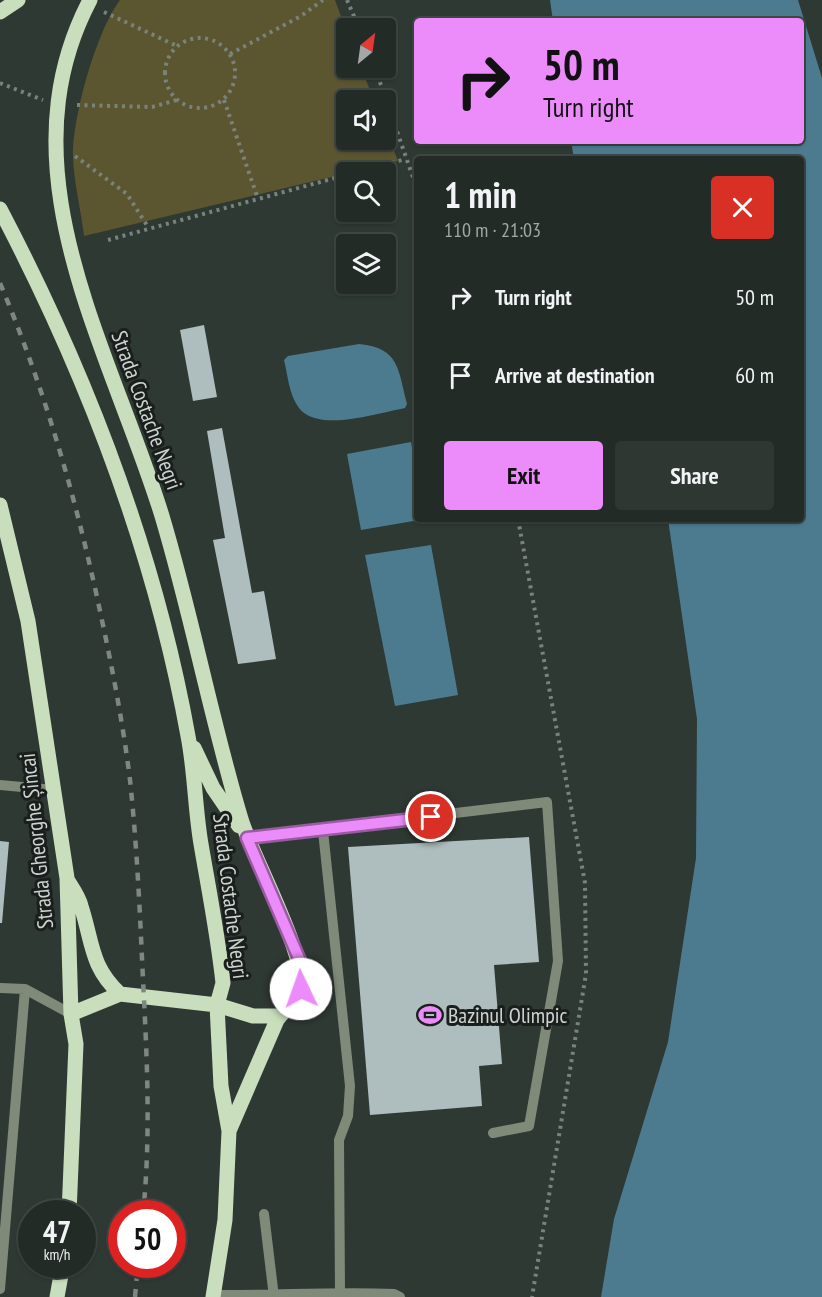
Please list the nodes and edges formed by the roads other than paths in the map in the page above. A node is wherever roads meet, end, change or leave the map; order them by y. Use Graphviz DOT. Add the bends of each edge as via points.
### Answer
graph roads {
  1 [pos="18,0"];
  2 [pos="90,0"];
  3 [pos="0,12"];
  4 [pos="0,209"];
  5 [pos="0,505"];
  6 [pos="188,737"];
  7 [pos="0,785"];
  8 [pos="54,790"];
  9 [pos="323,831"];
  10 [pos="247,838"];
  11 [pos="67,878"];
  12 [pos="0,988"];
  13 [pos="25,989"];
  14 [pos="120,994"];
  15 [pos="217,1005"];
  16 [pos="71,1014"];
  17 [pos="280,1016"];
  18 [pos="229,1131"];
  19 [pos="493,1133"];
  20 [pos="70,1200"];
  21 [pos="264,1214"];
  22 [pos="60,1278"];
  23 [pos="0,1289"];
  24 [pos="340,1292"];
  25 [pos="213,1296"];
  26 [pos="274,1296"];
  27 [pos="384,1296"];
  28 [pos="57,1297"];
  29 [pos="400,1297"];
  1 -- 3 [label="main road"];
  2 -- 10 [label="main road, Strada Costache Negri" via="64,57 53,104 50,154 62,241 156,497"];
  4 -- 6 [label="main road, Strada Costache Negri" via="58,327 121,486 153,589"];
  5 -- 8 [label="main road, Strada Gheorghe Șincai" via="28,621"];
  6 -- 10 [label="main road, Strada Costache Negri" via="213,788"];
  6 -- 15 [label="main road, Strada Costache Negri" via="223,983"];
  7 -- 8 [label="street"];
  8 -- 11 [label="main road, Strada Gheorghe Șincai"];
  9 -- 10 [label="street"];
  9 -- 19 [label="street" via="547,802 558,961 528,1126"];
  9 -- 24 [label="street" via="350,1086 348,1116 339,1140"];
  10 -- 17 [label="main road, Strada Costache Negri" via="301,963 301,989"];
  11 -- 14 [label="main road" via="81,904 98,968"];
  11 -- 16 [label="main road, Strada Gheorghe Șincai"];
  12 -- 13 [label="street"];
  13 -- 16 [label="street"];
  13 -- 23 [label="street"];
  14 -- 15 [label="main road"];
  14 -- 16 [label="main road"];
  15 -- 17 [label="main road" via="253,1016"];
  15 -- 18 [label="main road, Strada Costache Negri" via="221,1086"];
  16 -- 20 [label="main road, Strada Gheorghe Șincai" via="76,1044"];
  17 -- 18 [label="main road, Strada Costache Negri"];
  18 -- 25 [label="main road, Strada Costache Negri" via="225,1220"];
  21 -- 26 [label="street"];
  22 -- 28 [label="main road"];
  24 -- 26 [label="street"];
  24 -- 27 [label="street"];
  25 -- 26 [label="street"];
  27 -- 29 [label="street"];
}
